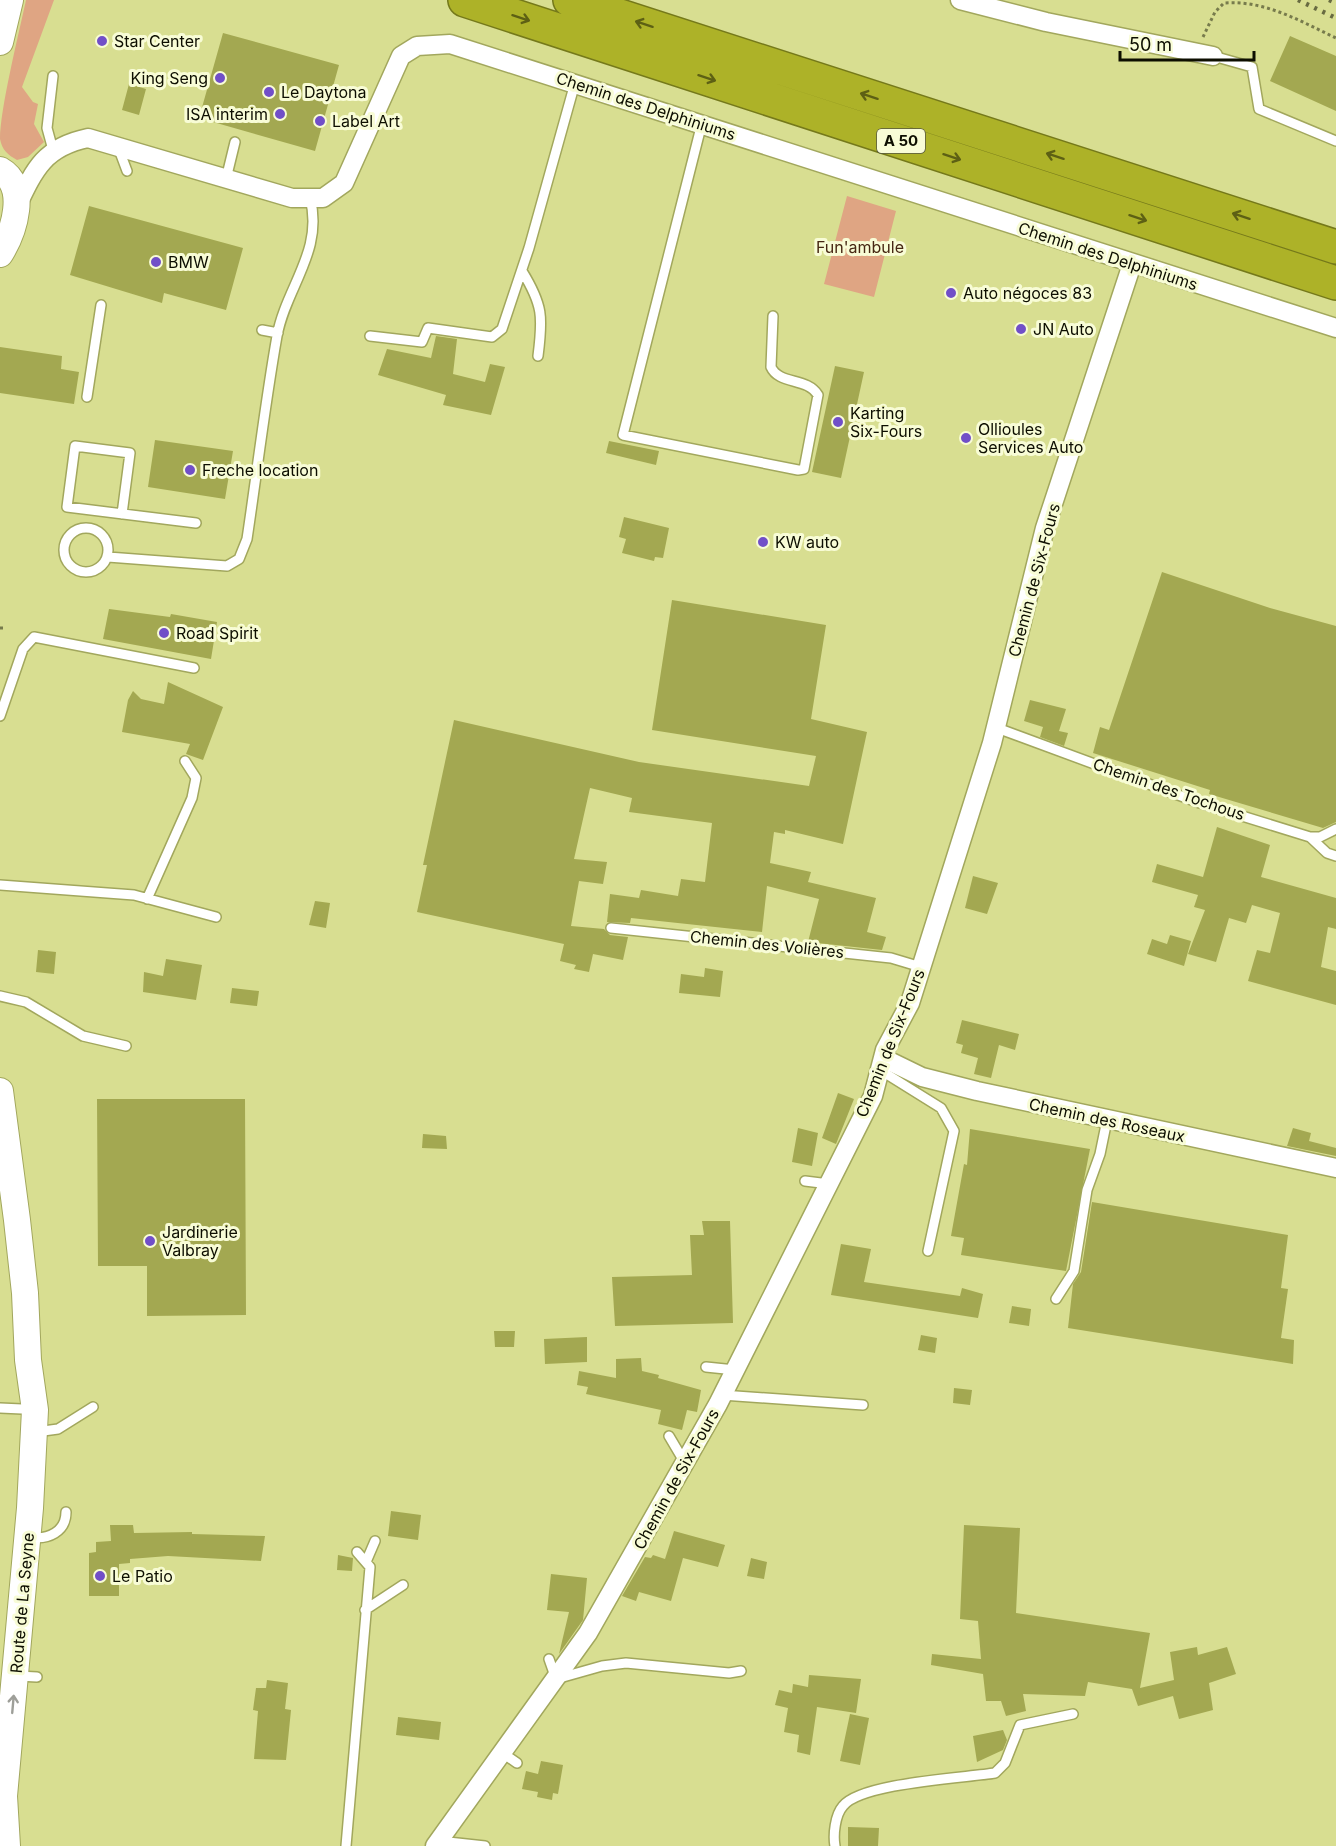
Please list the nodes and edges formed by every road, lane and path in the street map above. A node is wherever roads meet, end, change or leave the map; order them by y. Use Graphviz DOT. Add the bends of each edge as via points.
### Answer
graph roads {
  1 [pos="10,0"];
  2 [pos="465,0"];
  3 [pos="570,0"];
  4 [pos="960,0"];
  5 [pos="1336,38"];
  6 [pos="0,42"];
  7 [pos="1204,55"];
  8 [pos="53,76"];
  9 [pos="575,83"];
  10 [pos="702,123"];
  11 [pos="1336,141"];
  12 [pos="235,142"];
  13 [pos="118,147"];
  14 [pos="53,150"];
  15 [pos="38,165"];
  16 [pos="127,171"];
  17 [pos="4,173"];
  18 [pos="226,179"];
  19 [pos="310,198"];
  20 [pos="16,208"];
  21 [pos="1336,247"];
  22 [pos="0,254"];
  23 [pos="1132,264"];
  24 [pos="522,271"];
  25 [pos="1336,283"];
  26 [pos="101,305"];
  27 [pos="773,316"];
  28 [pos="1336,328"];
  29 [pos="262,330"];
  30 [pos="278,333"];
  31 [pos="370,336"];
  32 [pos="538,356"];
  33 [pos="87,397"];
  34 [pos="122,514"];
  35 [pos="196,523"];
  36 [pos="108,557"];
  37 [pos="194,668"];
  38 [pos="0,716"];
  39 [pos="997,728"];
  40 [pos="185,761"];
  41 [pos="1336,829"];
  42 [pos="1310,837"];
  43 [pos="1336,856"];
  44 [pos="0,885"];
  45 [pos="147,899"];
  46 [pos="216,917"];
  47 [pos="611,928"];
  48 [pos="921,967"];
  49 [pos="0,996"];
  50 [pos="126,1046"];
  51 [pos="881,1064"];
  52 [pos="0,1091"];
  53 [pos="1107,1120"];
  54 [pos="1336,1168"];
  55 [pos="806,1181"];
  56 [pos="829,1184"];
  57 [pos="928,1251"];
  58 [pos="1056,1299"];
  59 [pos="28,1360"];
  60 [pos="706,1367"];
  61 [pos="735,1370"];
  62 [pos="722,1395"];
  63 [pos="863,1405"];
  64 [pos="93,1407"];
  65 [pos="11,1409"];
  66 [pos="34,1432"];
  67 [pos="669,1436"];
  68 [pos="685,1463"];
  69 [pos="66,1512"];
  70 [pos="28,1537"];
  71 [pos="375,1541"];
  72 [pos="357,1552"];
  73 [pos="366,1562"];
  74 [pos="403,1585"];
  75 [pos="365,1610"];
  76 [pos="0,1647"];
  77 [pos="549,1659"];
  78 [pos="741,1671"];
  79 [pos="556,1679"];
  80 [pos="1073,1714"];
  81 [pos="437,1843"];
  82 [pos="7,1846"];
  83 [pos="346,1846"];
  84 [pos="484,1846"];
  85 [pos="835,1846"];
  1 -- 6 [label="main road"];
  2 -- 25 [label="highway, A 50, one-way"];
  21 -- 3 [label="highway, A 50, one-way"];
  4 -- 7 [label="street"];
  5 -- 7 [label="path" via="1262,4 1237,1 1224,3 1215,12"];
  7 -- 11 [label="lane" via="1252,68 1259,109"];
  8 -- 14 [label="lane" via="47,128"];
  9 -- 10 [label="street, Chemin des Delphiniums"];
  9 -- 19 [label="street, Chemin des Delphiniums" via="450,44 417,46 401,56 344,183 323,198"];
  9 -- 24 [label="lane"];
  10 -- 23 [label="street, Chemin des Delphiniums"];
  10 -- 27 [label="lane" via="623,435 804,469 818,395 801,381 773,373"];
  12 -- 18 [label="lane"];
  13 -- 14 [label="street, Chemin des Delphiniums" via="88,138"];
  13 -- 16 [label="lane"];
  13 -- 18 [label="street, Chemin des Delphiniums"];
  14 -- 15 [label="street, Chemin des Delphiniums"];
  15 -- 17 [label="street, Chemin des Delphiniums"];
  15 -- 20 [label="street, Chemin des Delphiniums"];
  17 -- 20 [label="main road" via="16,188"];
  18 -- 19 [label="street, Chemin des Delphiniums" via="292,198"];
  19 -- 30 [label="lane" via="314,237"];
  20 -- 22 [label="main road"];
  23 -- 28 [label="street, Chemin des Delphiniums"];
  23 -- 39 [label="street, Chemin de Six-Fours" via="1045,528"];
  24 -- 31 [label="lane" via="502,329 492,337 428,328 422,342"];
  24 -- 32 [label="lane" via="543,319"];
  26 -- 33 [label="lane"];
  29 -- 30 [label="lane"];
  30 -- 36 [label="lane" via="247,539 239,559 227,566"];
  34 -- 34 [label="lane" via="68,507 75,446 130,453"];
  34 -- 35 [label="lane"];
  36 -- 36 [label="lane" via="107,543 98,531 83,528 66,540 64,554 77,571 99,569"];
  37 -- 38 [label="lane" via="34,637 23,649"];
  39 -- 42 [label="lane, Chemin des Tochous" via="1200,803"];
  39 -- 48 [label="street, Chemin de Six-Fours"];
  40 -- 45 [label="lane" via="196,778 192,798"];
  41 -- 42 [label="lane"];
  42 -- 43 [label="lane, Chemin des Tochous"];
  44 -- 45 [label="lane"];
  45 -- 46 [label="lane"];
  47 -- 48 [label="lane, Chemin des Volières" via="799,945 891,958"];
  48 -- 51 [label="street, Chemin de Six-Fours"];
  49 -- 50 [label="lane" via="26,1002 83,1036"];
  51 -- 53 [label="street, Chemin des Roseaux"];
  51 -- 56 [label="street, Chemin de Six-Fours" via="873,1096"];
  51 -- 57 [label="lane" via="941,1108 954,1131"];
  52 -- 59 [label="main road, Route de La Seyne" via="25,1293"];
  53 -- 54 [label="street, Chemin des Roseaux"];
  53 -- 58 [label="lane" via="1087,1190 1074,1271"];
  55 -- 56 [label="lane"];
  56 -- 61 [label="street, Chemin de Six-Fours"];
  59 -- 65 [label="main road, Route de La Seyne"];
  59 -- 66 [label="main road, Route de La Seyne"];
  60 -- 61 [label="lane"];
  61 -- 62 [label="street, Chemin de Six-Fours"];
  62 -- 63 [label="lane"];
  62 -- 68 [label="street, Chemin de Six-Fours"];
  64 -- 66 [label="lane" via="58,1429"];
  65 -- 76 [label="main road, Route de La Seyne"];
  66 -- 70 [label="main road, Route de La Seyne"];
  67 -- 68 [label="lane"];
  68 -- 79 [label="street, Chemin de Six-Fours" via="650,1534"];
  69 -- 70 [label="lane" via="66,1521 56,1533 43,1539"];
  82 -- 70 [label="main road, Route de La Seyne, one-way" via="4,1796 26,1677"];
  71 -- 73 [label="lane"];
  72 -- 73 [label="lane"];
  73 -- 75 [label="lane" via="370,1566"];
  74 -- 75 [label="lane"];
  75 -- 83 [label="lane"];
  77 -- 79 [label="lane"];
  78 -- 79 [label="lane" via="626,1664 602,1666"];
  79 -- 81 [label="street, Chemin de Six-Fours" via="510,1759"];
  80 -- 85 [label="lane" via="1020,1725 1005,1763 995,1773 896,1786 857,1796 842,1806 835,1827"];
  81 -- 84 [label="lane"];
}
